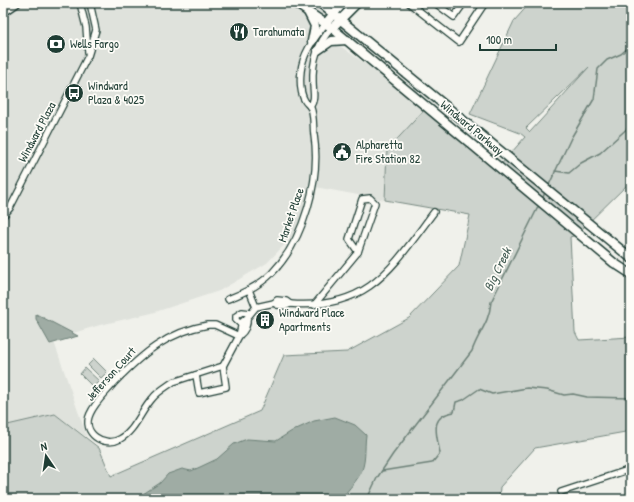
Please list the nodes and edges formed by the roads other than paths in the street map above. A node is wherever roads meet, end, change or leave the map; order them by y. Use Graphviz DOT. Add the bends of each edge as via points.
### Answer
graph roads {
  1 [pos="16,3"];
  2 [pos="80,3"];
  3 [pos="90,3"];
  4 [pos="295,3"];
  5 [pos="320,3"];
  6 [pos="343,3"];
  7 [pos="356,3"];
  8 [pos="409,3"];
  9 [pos="435,3"];
  10 [pos="464,3"];
  11 [pos="485,3"];
  12 [pos="306,10"];
  13 [pos="3,12"];
  14 [pos="335,14"];
  15 [pos="341,19"];
  16 [pos="329,26"];
  17 [pos="312,40"];
  18 [pos="347,40"];
  19 [pos="318,50"];
  20 [pos="88,56"];
  21 [pos="310,107"];
  22 [pos="434,212"];
  23 [pos="3,216"];
  24 [pos="358,252"];
  25 [pos="631,258"];
  26 [pos="631,273"];
  27 [pos="249,290"];
  28 [pos="228,299"];
  29 [pos="314,305"];
  30 [pos="256,307"];
  31 [pos="248,316"];
  32 [pos="244,326"];
  33 [pos="239,336"];
  34 [pos="223,366"];
  35 [pos="196,375"];
  36 [pos="631,469"];
  37 [pos="561,492"];
  1 -- 13 [label="main road"];
  2 -- 20 [label="street, Windward Plaza" via="88,37"];
  3 -- 20 [label="street, Windward Plaza" via="96,30"];
  4 -- 12 [label="main road, Windward Parkway"];
  5 -- 14 [label="main road, Windward Parkway"];
  6 -- 14 [label="main road"];
  7 -- 15 [label="main road"];
  8 -- 11 [label="street" via="459,42"];
  9 -- 10 [label="street" via="454,17"];
  12 -- 16 [label="main road, Windward Parkway"];
  12 -- 17 [label="main road" via="316,26"];
  14 -- 15 [label="main road, Windward Parkway"];
  14 -- 16 [label="main road"];
  15 -- 16 [label="main road"];
  15 -- 25 [label="main road, Windward Parkway"];
  16 -- 17 [label="street, Market Place"];
  16 -- 18 [label="main road, Windward Parkway"];
  16 -- 19 [label="street, Market Place"];
  17 -- 21 [label="street, Market Place" via="303,59 301,72 303,97"];
  18 -- 19 [label="main road" via="331,40"];
  18 -- 26 [label="main road, Windward Parkway" via="614,263"];
  19 -- 21 [label="street, Market Place" via="313,65 314,99"];
  20 -- 23 [label="street, Windward Plaza" via="10,208"];
  21 -- 27 [label="street, Market Place" via="316,167 303,221 297,238 280,264"];
  22 -- 29 [label="street" via="410,244 374,284 356,295 336,302"];
  24 -- 24 [label="street" via="375,203 370,198 362,199 349,239"];
  24 -- 29 [label="street"];
  27 -- 28 [label="street, Market Place"];
  27 -- 30 [label="street"];
  29 -- 30 [label="street" via="282,303 277,300"];
  30 -- 31 [label="street"];
  31 -- 32 [label="street"];
  31 -- 32 [label="street" via="242,312 237,314 236,320"];
  32 -- 33 [label="street"];
  33 -- 34 [label="street"];
  33 -- 35 [label="street, Jefferson Court" via="215,325 208,325 157,344 139,358 100,398 90,414 89,428 93,435 104,442 118,440 131,429 156,394 173,382"];
  34 -- 35 [label="street, Jefferson Court"];
  34 -- 35 [label="street" via="226,387 199,393"];
  36 -- 37 [label="street"];
}
